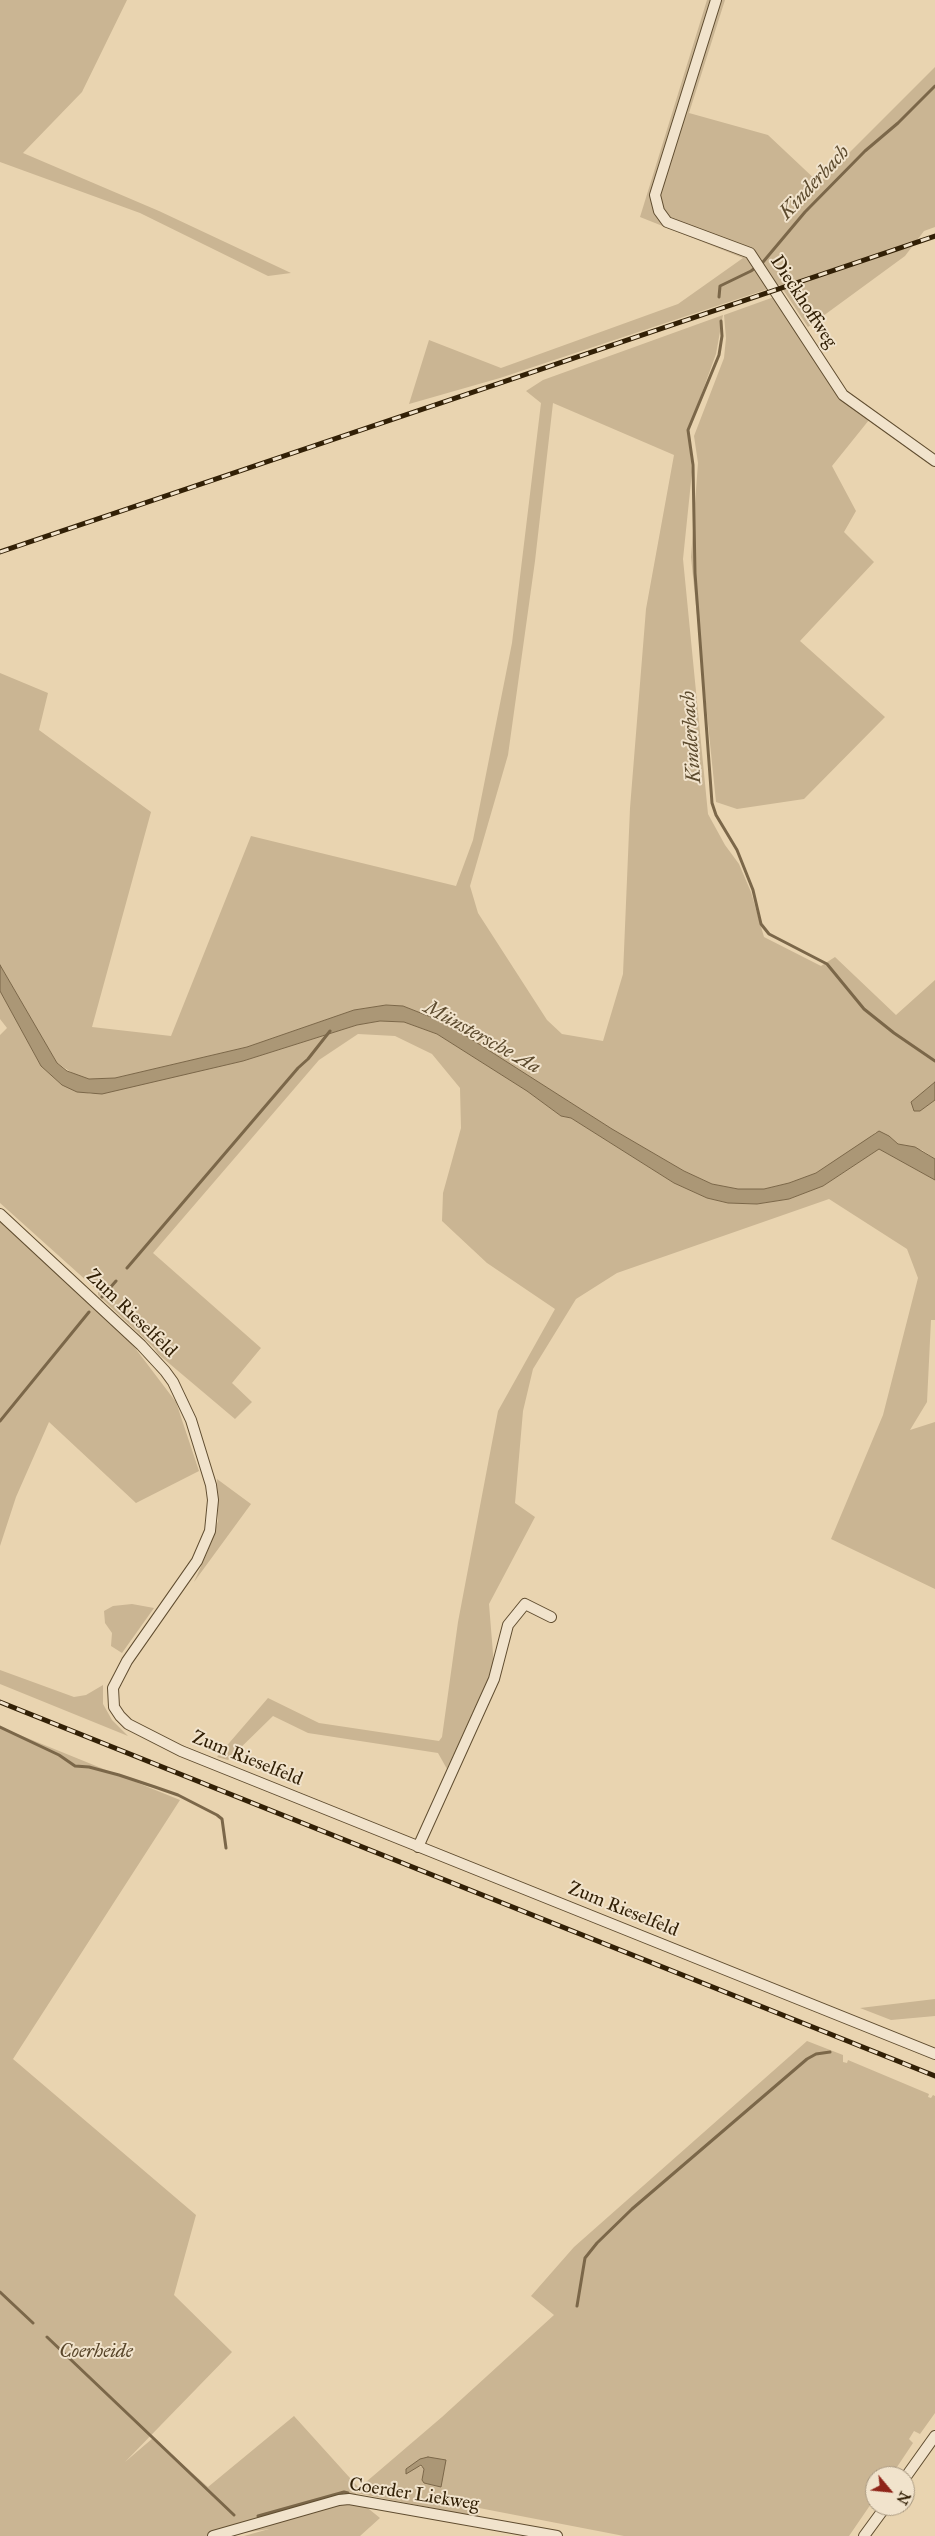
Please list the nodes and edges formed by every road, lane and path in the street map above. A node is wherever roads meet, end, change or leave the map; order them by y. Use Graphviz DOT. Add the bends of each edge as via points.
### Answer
graph roads {
  1 [pos="716,0"];
  2 [pos="935,461"];
  3 [pos="0,1214"];
  4 [pos="551,1617"];
  5 [pos="418,1847"];
  6 [pos="935,2054"];
  7 [pos="935,2436"];
  8 [pos="914,2466"];
  9 [pos="879,2516"];
  10 [pos="213,2536"];
  11 [pos="553,2536"];
  12 [pos="557,2536"];
  13 [pos="864,2536"];
  1 -- 2 [label="street, Dieckhoffweg" via="655,195 659,211 667,222 751,255 844,395"];
  3 -- 5 [label="street, Zum Rieselfeld" via="165,1371 191,1420 211,1485 210,1531 197,1561 118,1675 112,1699 120,1716 137,1730 181,1752"];
  4 -- 5 [label="street" via="525,1604 508,1625 494,1679"];
  5 -- 6 [label="street, Zum Rieselfeld"];
  7 -- 8 [label="street"];
  9 -- 13 [label="street"];
  10 -- 11 [label="street, Coerder Liekweg" via="350,2499"];
  11 -- 12 [label="street, Coerder Liekweg"];
}
